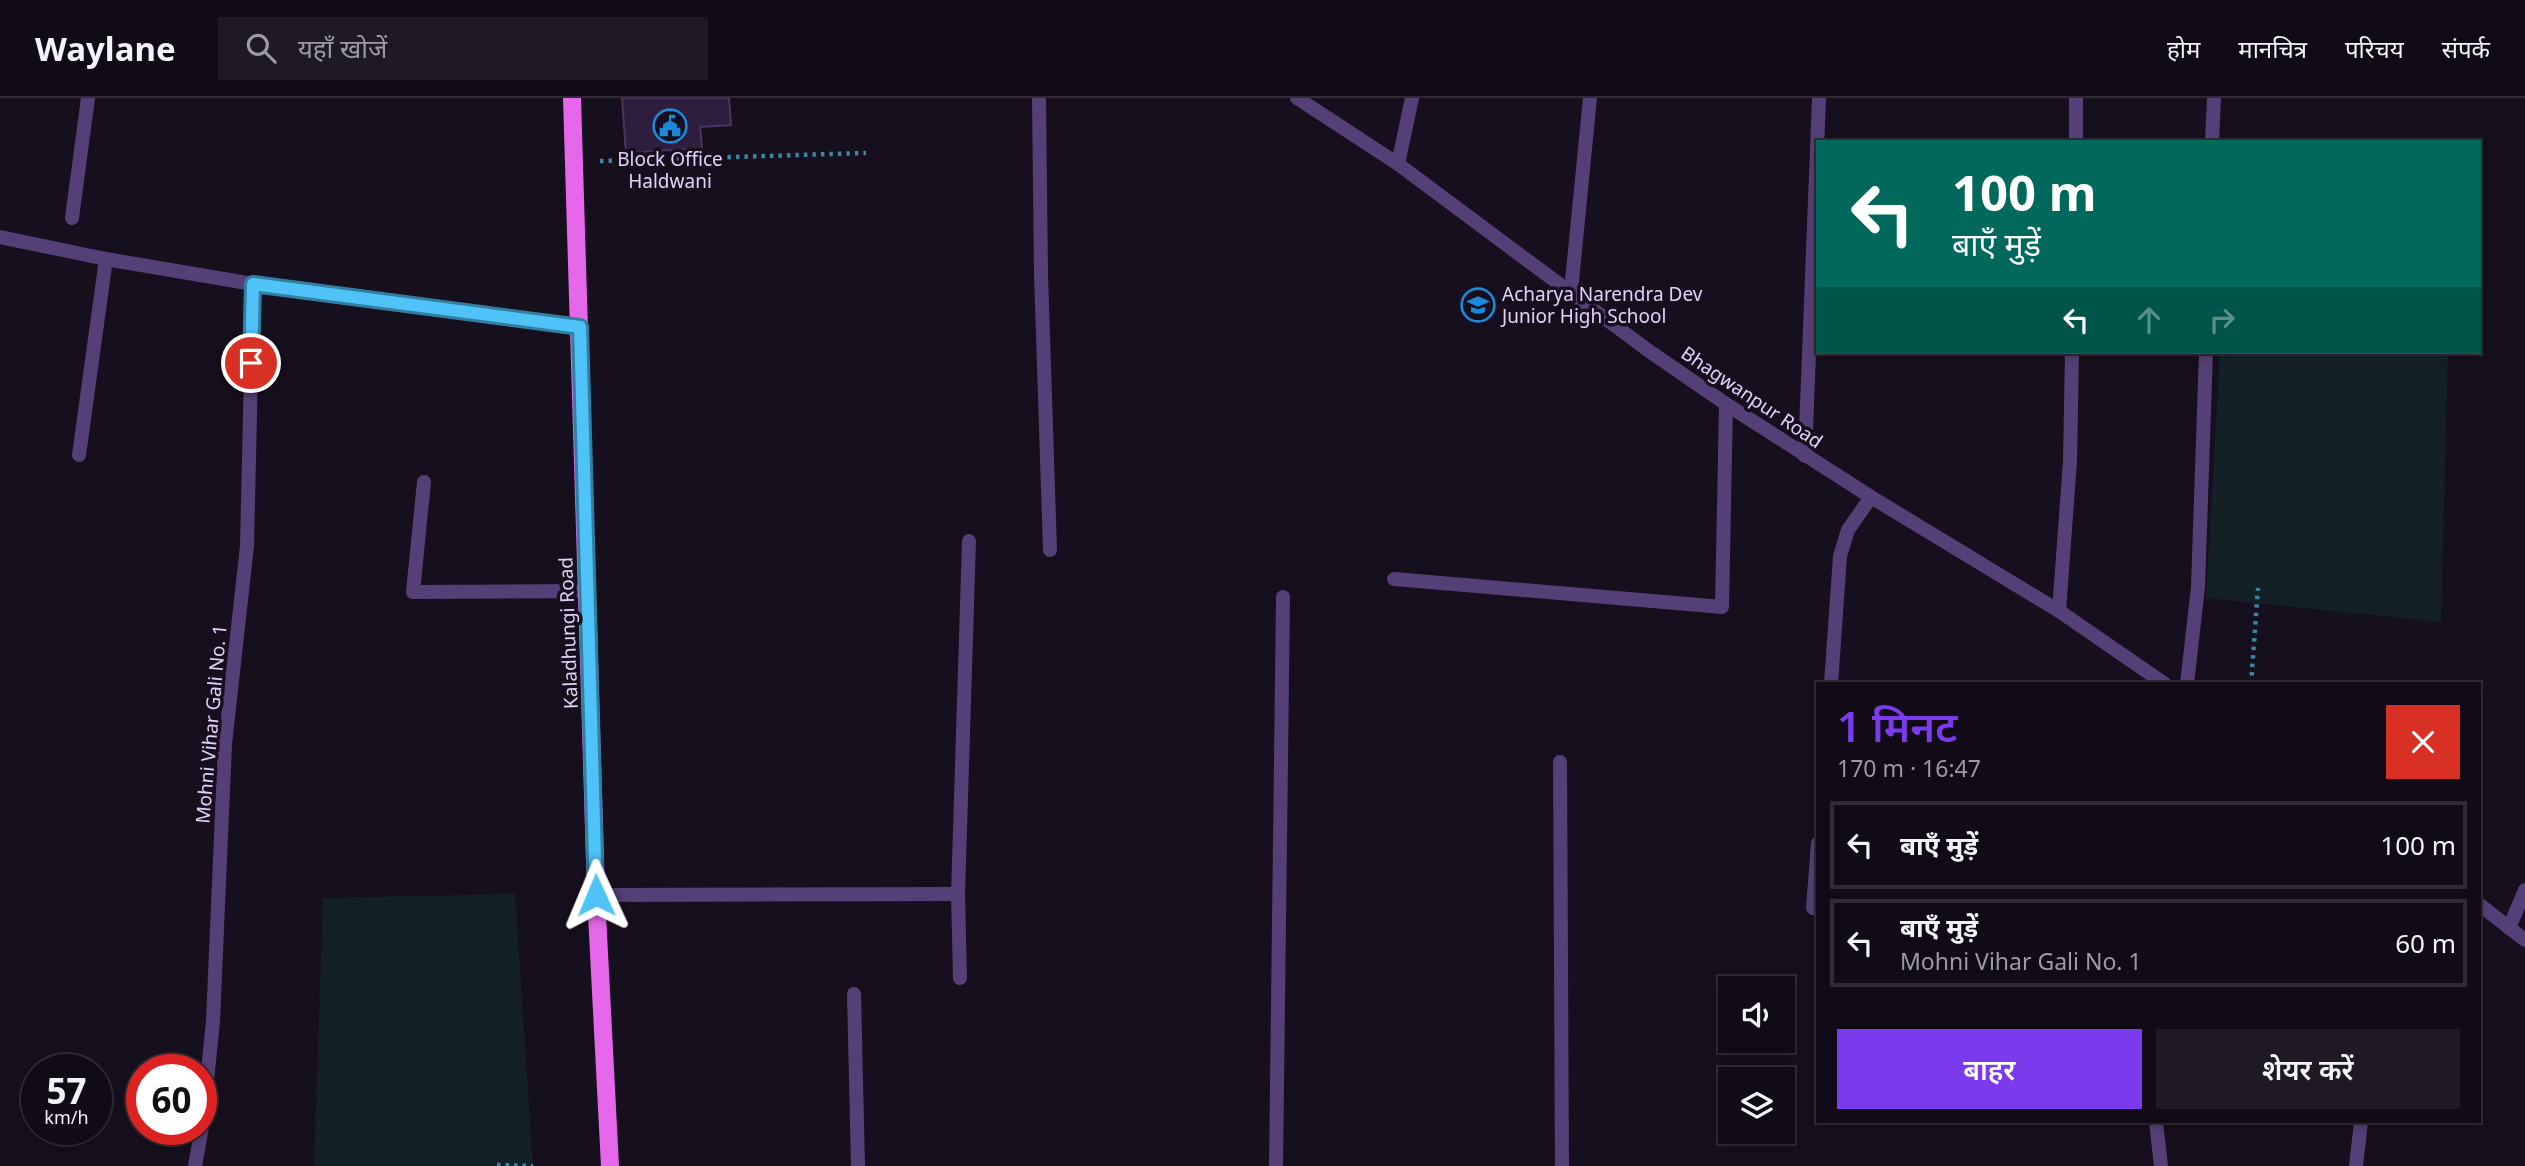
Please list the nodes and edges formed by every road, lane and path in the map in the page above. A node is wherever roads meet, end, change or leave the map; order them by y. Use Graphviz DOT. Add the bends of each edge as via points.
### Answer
graph roads {
  1 [pos="88,98"];
  2 [pos="572,98"];
  3 [pos="1039,98"];
  4 [pos="1297,98"];
  5 [pos="1412,98"];
  6 [pos="1590,98"];
  7 [pos="1819,98"];
  8 [pos="2076,98"];
  9 [pos="2214,98"];
  10 [pos="1817,140"];
  11 [pos="2076,140"];
  12 [pos="2212,140"];
  13 [pos="866,153"];
  14 [pos="574,161"];
  15 [pos="1398,164"];
  16 [pos="1816,175"];
  17 [pos="72,218"];
  18 [pos="0,237"];
  19 [pos="106,259"];
  20 [pos="253,284"];
  21 [pos="1571,291"];
  22 [pos="580,327"];
  23 [pos="2072,354"];
  24 [pos="2206,354"];
  25 [pos="1726,404"];
  26 [pos="79,455"];
  27 [pos="1805,456"];
  28 [pos="424,482"];
  29 [pos="1871,497"];
  30 [pos="970,541"];
  31 [pos="1050,550"];
  32 [pos="1394,579"];
  33 [pos="2258,588"];
  34 [pos="588,591"];
  35 [pos="1283,597"];
  36 [pos="2059,611"];
  37 [pos="1830,682"];
  38 [pos="2162,682"];
  39 [pos="2187,682"];
  40 [pos="2251,682"];
  41 [pos="1560,762"];
  42 [pos="1816,870"];
  43 [pos="2525,890"];
  44 [pos="958,894"];
  45 [pos="596,895"];
  46 [pos="2481,906"];
  47 [pos="1813,908"];
  48 [pos="2510,928"];
  49 [pos="2525,940"];
  50 [pos="960,978"];
  51 [pos="854,993"];
  52 [pos="2156,1123"];
  53 [pos="2361,1123"];
  54 [pos="498,1165"];
  55 [pos="195,1166"];
  56 [pos="533,1166"];
  57 [pos="610,1166"];
  58 [pos="858,1166"];
  59 [pos="1276,1166"];
  60 [pos="1562,1166"];
  61 [pos="2161,1166"];
  62 [pos="2356,1166"];
  1 -- 17 [label="street"];
  2 -- 14 [label="main road, Kaladhungi Road"];
  3 -- 31 [label="street"];
  4 -- 15 [label="street, Bhagwanpur Road"];
  5 -- 15 [label="street"];
  6 -- 21 [label="street"];
  7 -- 10 [label="street"];
  8 -- 11 [label="street"];
  9 -- 12 [label="street"];
  13 -- 14 [label="path"];
  14 -- 22 [label="main road, Kaladhungi Road"];
  15 -- 21 [label="street, Bhagwanpur Road"];
  16 -- 27 [label="street"];
  18 -- 19 [label="street"];
  19 -- 20 [label="street"];
  19 -- 26 [label="street"];
  20 -- 22 [label="street"];
  20 -- 55 [label="street, Mohni Vihar Gali No. 1" via="247,546 225,744 213,1021"];
  21 -- 25 [label="street, Bhagwanpur Road"];
  22 -- 34 [label="main road, Kaladhungi Road"];
  23 -- 36 [label="street"];
  24 -- 39 [label="street" via="2199,587"];
  25 -- 27 [label="street, Bhagwanpur Road"];
  25 -- 32 [label="street" via="1722,607"];
  27 -- 29 [label="street, Bhagwanpur Road"];
  28 -- 34 [label="street" via="413,592"];
  29 -- 36 [label="street, Bhagwanpur Road"];
  29 -- 37 [label="street" via="1848,530 1840,556"];
  30 -- 44 [label="street"];
  33 -- 40 [label="path"];
  34 -- 45 [label="main road, Kaladhungi Road"];
  35 -- 59 [label="street"];
  36 -- 38 [label="street, Bhagwanpur Road"];
  41 -- 60 [label="street"];
  42 -- 47 [label="street"];
  43 -- 48 [label="street"];
  44 -- 45 [label="street"];
  44 -- 50 [label="street"];
  45 -- 57 [label="main road, Kaladhungi Road"];
  46 -- 48 [label="street"];
  48 -- 49 [label="street"];
  51 -- 58 [label="street"];
  52 -- 61 [label="street"];
  53 -- 62 [label="street"];
  54 -- 56 [label="path"];
}
